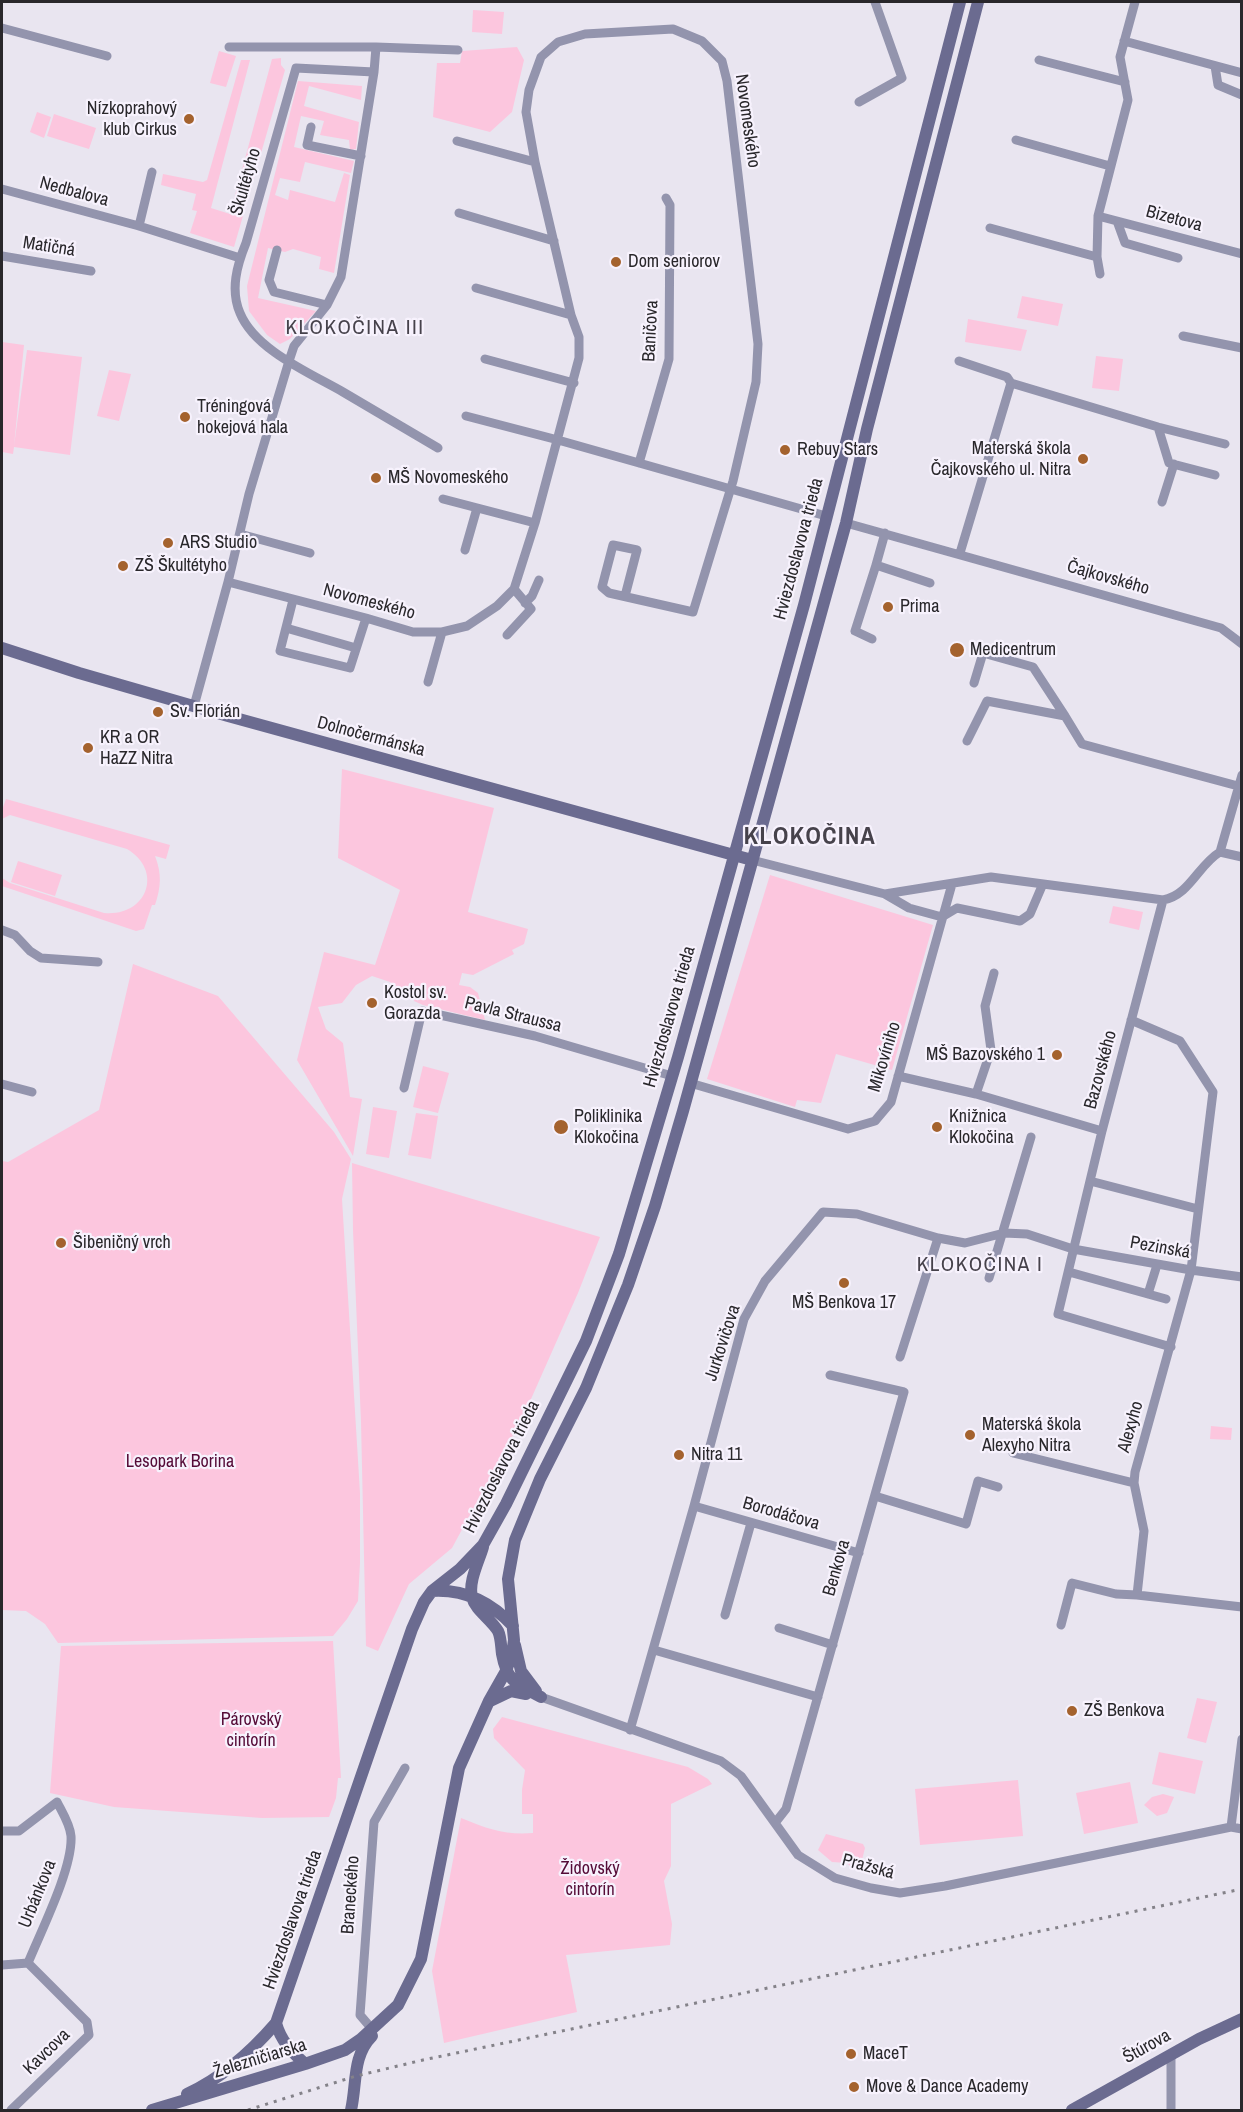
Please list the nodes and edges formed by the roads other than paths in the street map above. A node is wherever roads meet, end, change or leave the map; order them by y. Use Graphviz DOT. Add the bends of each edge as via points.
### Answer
graph roads {
  1 [pos="875,2"];
  2 [pos="960,2"];
  3 [pos="978,2"];
  4 [pos="1135,2"];
  5 [pos="2,28"];
  6 [pos="1124,41"];
  7 [pos="229,47"];
  8 [pos="376,47"];
  9 [pos="458,51"];
  10 [pos="107,56"];
  11 [pos="1038,60"];
  12 [pos="1215,66"];
  13 [pos="374,72"];
  14 [pos="1242,73"];
  15 [pos="1125,82"];
  16 [pos="1242,95"];
  17 [pos="859,102"];
  18 [pos="311,127"];
  19 [pos="1016,140"];
  20 [pos="457,141"];
  21 [pos="361,156"];
  22 [pos="535,162"];
  23 [pos="1110,166"];
  24 [pos="152,172"];
  25 [pos="2,189"];
  26 [pos="666,198"];
  27 [pos="459,213"];
  28 [pos="1098,216"];
  29 [pos="1118,221"];
  30 [pos="139,226"];
  31 [pos="990,228"];
  32 [pos="554,241"];
  33 [pos="277,250"];
  34 [pos="1242,254"];
  35 [pos="2,256"];
  36 [pos="1096,257"];
  37 [pos="240,258"];
  38 [pos="1179,258"];
  39 [pos="91,271"];
  40 [pos="1100,274"];
  41 [pos="476,288"];
  42 [pos="327,305"];
  43 [pos="571,315"];
  44 [pos="1183,336"];
  45 [pos="1242,348"];
  46 [pos="485,359"];
  47 [pos="289,361"];
  48 [pos="959,361"];
  49 [pos="574,383"];
  50 [pos="1011,383"];
  51 [pos="466,417"];
  52 [pos="1158,427"];
  53 [pos="558,440"];
  54 [pos="1225,444"];
  55 [pos="438,448"];
  56 [pos="639,463"];
  57 [pos="1174,464"];
  58 [pos="1215,475"];
  59 [pos="730,488"];
  60 [pos="443,499"];
  61 [pos="1162,502"];
  62 [pos="477,508"];
  63 [pos="826,516"];
  64 [pos="535,523"];
  65 [pos="846,523"];
  66 [pos="885,533"];
  67 [pos="240,534"];
  68 [pos="465,550"];
  69 [pos="310,553"];
  70 [pos="960,554"];
  71 [pos="876,565"];
  72 [pos="539,580"];
  73 [pos="228,582"];
  74 [pos="930,583"];
  75 [pos="514,590"];
  76 [pos="626,596"];
  77 [pos="293,600"];
  78 [pos="525,603"];
  79 [pos="366,618"];
  80 [pos="286,628"];
  81 [pos="442,632"];
  82 [pos="507,636"];
  83 [pos="872,639"];
  84 [pos="1242,644"];
  85 [pos="2,648"];
  86 [pos="356,648"];
  87 [pos="785,672"];
  88 [pos="804,678"];
  89 [pos="428,682"];
  90 [pos="974,682"];
  91 [pos="194,706"];
  92 [pos="1065,716"];
  93 [pos="967,741"];
  94 [pos="1242,775"];
  95 [pos="1238,786"];
  96 [pos="1220,852"];
  97 [pos="733,854"];
  98 [pos="1242,856"];
  99 [pos="752,860"];
  100 [pos="952,884"];
  101 [pos="1042,886"];
  102 [pos="885,894"];
  103 [pos="1163,900"];
  104 [pos="942,917"];
  105 [pos="2,930"];
  106 [pos="98,962"];
  107 [pos="994,973"];
  108 [pos="1131,1020"];
  109 [pos="672,1076"];
  110 [pos="898,1076"];
  111 [pos="690,1083"];
  112 [pos="2,1084"];
  113 [pos="404,1088"];
  114 [pos="32,1092"];
  115 [pos="976,1094"];
  116 [pos="1102,1131"];
  117 [pos="1031,1137"];
  118 [pos="1090,1181"];
  119 [pos="1198,1209"];
  120 [pos="1004,1233"];
  121 [pos="938,1238"];
  122 [pos="1073,1249"];
  123 [pos="1157,1264"];
  124 [pos="1191,1270"];
  125 [pos="1069,1272"];
  126 [pos="1242,1276"];
  127 [pos="989,1278"];
  128 [pos="1148,1294"];
  129 [pos="1166,1299"];
  130 [pos="1171,1347"];
  131 [pos="900,1358"];
  132 [pos="830,1375"];
  133 [pos="1013,1453"];
  134 [pos="1134,1483"];
  135 [pos="998,1487"];
  136 [pos="875,1496"];
  137 [pos="694,1506"];
  138 [pos="751,1523"];
  139 [pos="483,1545"];
  140 [pos="859,1553"];
  141 [pos="432,1591"];
  142 [pos="1137,1595"];
  143 [pos="472,1596"];
  144 [pos="1242,1607"];
  145 [pos="725,1615"];
  146 [pos="1061,1625"];
  147 [pos="513,1626"];
  148 [pos="779,1628"];
  149 [pos="514,1640"];
  150 [pos="833,1645"];
  151 [pos="654,1650"];
  152 [pos="506,1671"];
  153 [pos="541,1696"];
  154 [pos="818,1697"];
  155 [pos="489,1701"];
  156 [pos="630,1730"];
  157 [pos="1242,1739"];
  158 [pos="405,1768"];
  159 [pos="775,1823"];
  160 [pos="1231,1827"];
  161 [pos="1242,1829"];
  162 [pos="2,1832"];
  163 [pos="28,1963"];
  164 [pos="2,1965"];
  165 [pos="398,2005"];
  166 [pos="1242,2019"];
  167 [pos="276,2023"];
  168 [pos="372,2029"];
  169 [pos="1171,2054"];
  170 [pos="322,2059"];
  171 [pos="305,2064"];
  172 [pos="356,2069"];
  173 [pos="11,2110"];
  174 [pos="152,2110"];
  175 [pos="351,2110"];
  176 [pos="1072,2110"];
  177 [pos="1171,2110"];
  1 -- 17 [label="street" via="902,78"];
  2 -- 63 [label="street, Hviezdoslavova trieda"];
  3 -- 65 [label="street, Hviezdoslavova trieda"];
  4 -- 6 [label="street"];
  5 -- 10 [label="street"];
  6 -- 12 [label="street"];
  6 -- 15 [label="street" via="1120,57"];
  7 -- 8 [label="street"];
  8 -- 9 [label="street"];
  8 -- 13 [label="street"];
  11 -- 15 [label="street"];
  12 -- 14 [label="street"];
  12 -- 16 [label="street" via="1218,85"];
  13 -- 21 [label="street"];
  13 -- 37 [label="street, Škultétyho" via="296,68"];
  15 -- 23 [label="street" via="1128,100"];
  18 -- 21 [label="street" via="307,145"];
  19 -- 23 [label="street"];
  20 -- 22 [label="street"];
  21 -- 42 [label="street" via="342,276"];
  22 -- 32 [label="street, Novomeského"];
  22 -- 59 [label="street, Novomeského" via="526,112 530,90 541,57 558,42 585,34 673,29 702,41 722,61 758,344 756,382"];
  23 -- 28 [label="street"];
  24 -- 30 [label="street"];
  25 -- 30 [label="street, Nedbalova"];
  26 -- 56 [label="street, Baničova" via="670,205 669,359"];
  27 -- 32 [label="street"];
  28 -- 29 [label="street, Bizetova"];
  28 -- 36 [label="street"];
  29 -- 34 [label="street, Bizetova"];
  29 -- 38 [label="street" via="1125,243"];
  30 -- 37 [label="street, Nedbalova"];
  31 -- 36 [label="street"];
  32 -- 43 [label="street, Novomeského"];
  33 -- 42 [label="street" via="269,280 274,292"];
  35 -- 39 [label="street, Matičná"];
  36 -- 40 [label="street"];
  37 -- 47 [label="street, Škultétyho" via="235,293 240,315 259,339"];
  41 -- 43 [label="street"];
  42 -- 47 [label="street" via="294,346"];
  43 -- 49 [label="street, Novomeského" via="579,337"];
  44 -- 45 [label="street"];
  46 -- 49 [label="street"];
  47 -- 55 [label="street, Škultétyho"];
  47 -- 67 [label="street"];
  48 -- 50 [label="street" via="1007,377"];
  49 -- 53 [label="street, Novomeského"];
  50 -- 52 [label="street"];
  50 -- 70 [label="street"];
  51 -- 53 [label="street"];
  52 -- 54 [label="street"];
  52 -- 57 [label="street" via="1169,463"];
  53 -- 56 [label="street"];
  53 -- 64 [label="street, Novomeského"];
  56 -- 59 [label="street"];
  57 -- 58 [label="street"];
  57 -- 61 [label="street"];
  59 -- 63 [label="street"];
  59 -- 76 [label="street, Novomeského" via="693,612"];
  60 -- 62 [label="street"];
  62 -- 64 [label="street"];
  62 -- 68 [label="street"];
  63 -- 65 [label="street"];
  63 -- 87 [label="street, Hviezdoslavova trieda"];
  64 -- 75 [label="street, Novomeského"];
  65 -- 66 [label="street, Čajkovského"];
  65 -- 88 [label="street, Hviezdoslavova trieda"];
  66 -- 70 [label="street, Čajkovského"];
  66 -- 71 [label="street"];
  67 -- 69 [label="street"];
  67 -- 73 [label="street"];
  70 -- 84 [label="street, Čajkovského" via="1221,628"];
  71 -- 74 [label="street"];
  71 -- 83 [label="street" via="855,631"];
  72 -- 78 [label="street"];
  73 -- 77 [label="street, Novomeského"];
  73 -- 91 [label="street"];
  75 -- 78 [label="street"];
  75 -- 81 [label="street, Novomeského" via="467,626"];
  76 -- 76 [label="street" via="609,593 602,587 613,544 637,550"];
  77 -- 79 [label="street, Novomeského"];
  77 -- 80 [label="street"];
  78 -- 82 [label="street" via="531,609"];
  79 -- 81 [label="street, Novomeského" via="412,632"];
  79 -- 86 [label="street"];
  80 -- 86 [label="street"];
  80 -- 86 [label="street" via="280,651 350,668"];
  81 -- 89 [label="street"];
  85 -- 91 [label="street, Dolnočermánska"];
  87 -- 88 [label="street"];
  87 -- 97 [label="street, Hviezdoslavova trieda"];
  88 -- 99 [label="street, Hviezdoslavova trieda"];
  90 -- 92 [label="street" via="983,653 1033,667"];
  91 -- 97 [label="street, Dolnočermánska"];
  92 -- 93 [label="street" via="987,701"];
  92 -- 95 [label="street" via="1082,744"];
  94 -- 95 [label="street"];
  95 -- 96 [label="street"];
  96 -- 98 [label="street"];
  96 -- 103 [label="street" via="1205,863 1181,892"];
  97 -- 99 [label="street, Dolnočermánska"];
  97 -- 109 [label="street, Hviezdoslavova trieda"];
  99 -- 102 [label="street"];
  99 -- 111 [label="street, Hviezdoslavova trieda"];
  100 -- 101 [label="street" via="991,878"];
  100 -- 102 [label="street"];
  100 -- 104 [label="street, Mikovíniho"];
  101 -- 103 [label="street"];
  101 -- 104 [label="street" via="1030,914 1020,921 957,908"];
  102 -- 104 [label="street" via="909,908"];
  103 -- 108 [label="street, Bazovského"];
  104 -- 110 [label="street, Mikovíniho"];
  105 -- 106 [label="street" via="15,935 41,958"];
  107 -- 115 [label="street" via="985,1006 991,1050"];
  108 -- 116 [label="street, Bazovského"];
  108 -- 119 [label="street, Alexyho" via="1180,1041 1213,1092"];
  109 -- 111 [label="street"];
  109 -- 113 [label="street, Pavla Straussa" via="535,1036 422,1011"];
  109 -- 139 [label="street, Hviezdoslavova trieda" via="627,1230 586,1341"];
  110 -- 111 [label="street, Mikovíniho" via="891,1101 875,1121 848,1129"];
  110 -- 115 [label="street"];
  111 -- 147 [label="street, Hviezdoslavova trieda" via="628,1285 515,1540 508,1580"];
  112 -- 114 [label="street"];
  115 -- 116 [label="street"];
  116 -- 118 [label="street, Bazovského"];
  117 -- 120 [label="street"];
  118 -- 119 [label="street"];
  118 -- 122 [label="street, Bazovského"];
  119 -- 124 [label="street, Alexyho"];
  120 -- 121 [label="street, Jurkovičova" via="965,1243"];
  120 -- 122 [label="street, Jurkovičova" via="1027,1234"];
  120 -- 127 [label="street"];
  121 -- 131 [label="street"];
  121 -- 137 [label="street, Jurkovičova" via="856,1215 823,1212 765,1281 744,1319"];
  122 -- 123 [label="street, Pezinská"];
  122 -- 125 [label="street, Bazovského"];
  123 -- 124 [label="street, Pezinská"];
  123 -- 128 [label="street"];
  124 -- 126 [label="street, Pezinská"];
  124 -- 130 [label="street, Alexyho"];
  125 -- 128 [label="street"];
  125 -- 130 [label="street, Bazovského" via="1058,1314"];
  128 -- 129 [label="street"];
  130 -- 134 [label="street, Alexyho"];
  132 -- 136 [label="street, Benkova" via="904,1392"];
  133 -- 134 [label="street"];
  134 -- 142 [label="street, Alexyho" via="1144,1531"];
  135 -- 136 [label="street" via="978,1481 966,1524"];
  136 -- 140 [label="street, Benkova"];
  137 -- 138 [label="street, Borodáčova"];
  137 -- 151 [label="street, Jurkovičova"];
  138 -- 140 [label="street, Borodáčova"];
  138 -- 145 [label="street"];
  139 -- 141 [label="street, Hviezdoslavova trieda"];
  139 -- 143 [label="street"];
  140 -- 150 [label="street, Benkova"];
  141 -- 143 [label="street" via="450,1590"];
  141 -- 167 [label="street, Hviezdoslavova trieda" via="412,1629"];
  142 -- 144 [label="street"];
  142 -- 146 [label="street" via="1072,1583"];
  143 -- 147 [label="street" via="501,1613"];
  143 -- 152 [label="street" via="499,1634"];
  147 -- 149 [label="street, Hviezdoslavova trieda"];
  148 -- 150 [label="street"];
  149 -- 152 [label="street, Hviezdoslavova trieda"];
  149 -- 153 [label="street" via="521,1671"];
  150 -- 154 [label="street, Benkova"];
  151 -- 154 [label="street"];
  151 -- 156 [label="street, Jurkovičova"];
  152 -- 153 [label="street" via="517,1684"];
  152 -- 155 [label="street, Hviezdoslavova trieda"];
  153 -- 155 [label="street" via="510,1690"];
  153 -- 156 [label="street, Pražská"];
  154 -- 159 [label="street, Benkova" via="786,1809"];
  155 -- 165 [label="street, Hviezdoslavova trieda" via="459,1768 421,1959"];
  156 -- 159 [label="street, Pražská" via="721,1761 741,1776"];
  157 -- 160 [label="street"];
  158 -- 168 [label="street, Braneckého" via="374,1822 360,2015"];
  159 -- 160 [label="street, Pražská" via="798,1855 835,1878 900,1893"];
  160 -- 161 [label="street, Pražská"];
  162 -- 163 [label="street, Urbánkova" via="20,1832 57,1802 71,1835 69,1862"];
  163 -- 164 [label="street"];
  163 -- 173 [label="street, Kavcova" via="87,2022 89,2035"];
  165 -- 168 [label="street, Hviezdoslavova trieda"];
  165 -- 172 [label="street" via="363,2046"];
  166 -- 169 [label="street, Štúrova"];
  167 -- 171 [label="street" via="287,2047"];
  167 -- 174 [label="street, Železničiarska" via="224,2073"];
  168 -- 170 [label="street, Železničiarska" via="345,2050"];
  169 -- 176 [label="street, Štúrova"];
  169 -- 177 [label="street"];
  170 -- 171 [label="street, Železničiarska"];
  170 -- 172 [label="street" via="348,2058"];
  171 -- 174 [label="street, Železničiarska"];
  172 -- 175 [label="street"];
}
